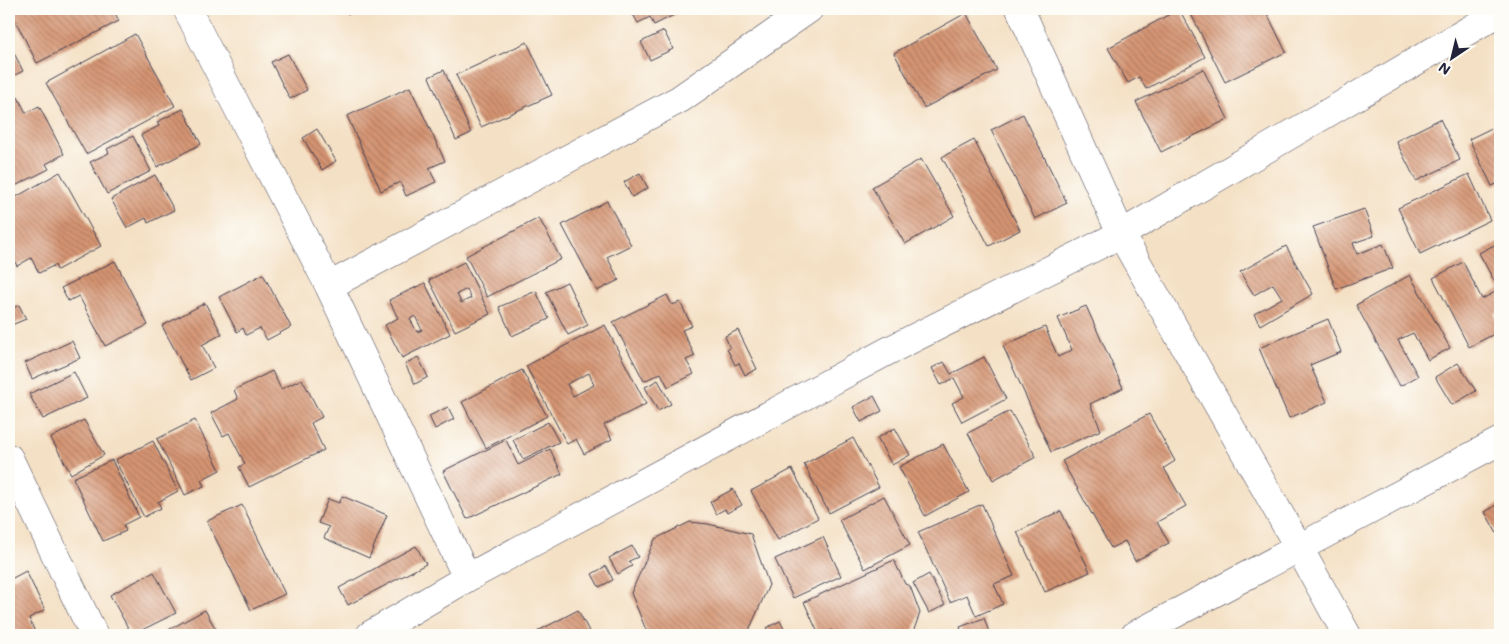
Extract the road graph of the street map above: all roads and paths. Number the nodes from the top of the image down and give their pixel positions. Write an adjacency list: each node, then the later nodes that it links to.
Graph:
1 (187, 9): 6 (street)
2 (809, 9): 6 (street)
3 (1020, 9): 5 (street)
4 (1500, 12): 5 (street)
5 (1121, 234): 9 (street); 10 (street)
6 (329, 286): 10 (street)
7 (1500, 442): 9 (street)
8 (9, 458): 11 (street)
9 (1299, 548): 13 (street); 14 (street)
10 (467, 578): 12 (street)
11 (94, 635)
12 (370, 635)
13 (1135, 635)
14 (1347, 635)

